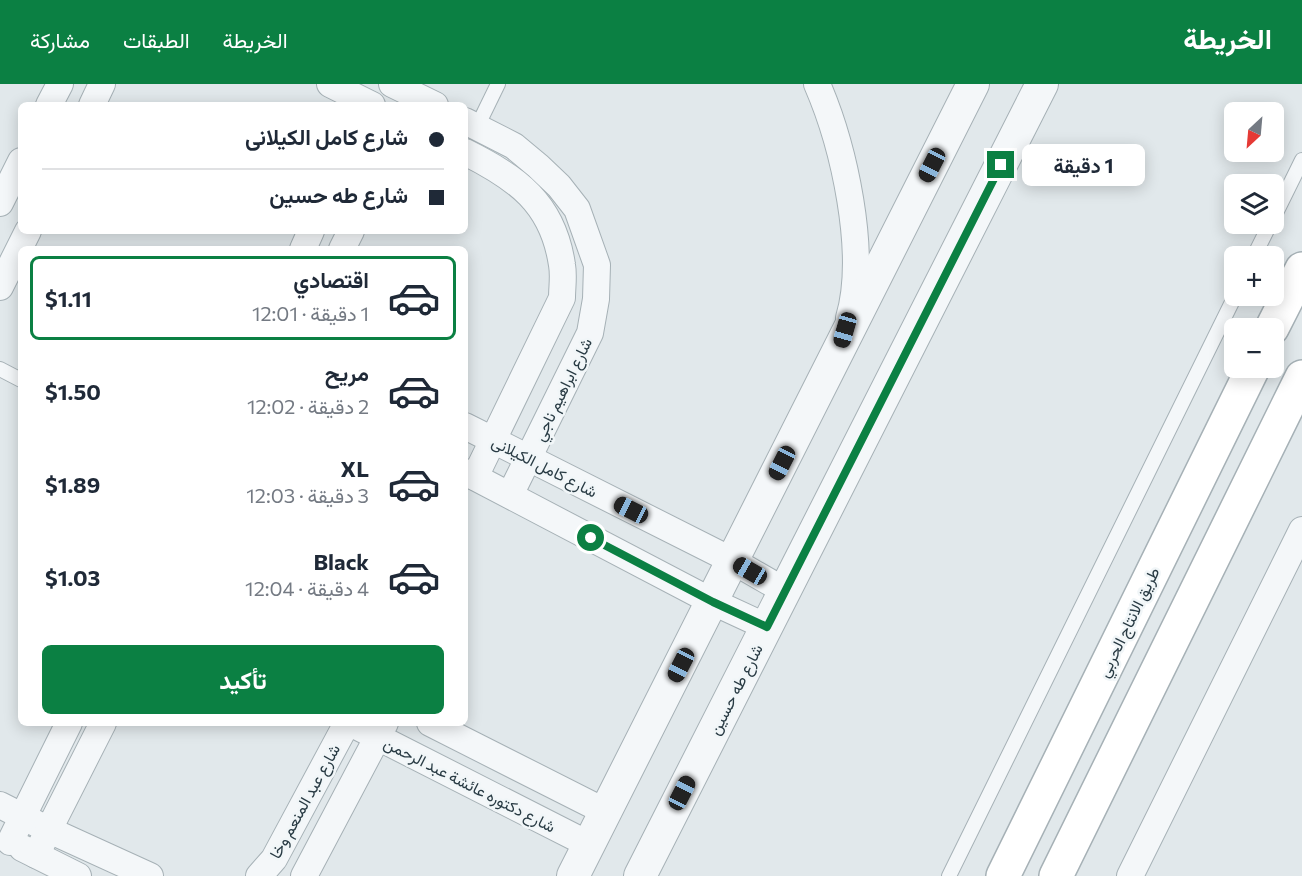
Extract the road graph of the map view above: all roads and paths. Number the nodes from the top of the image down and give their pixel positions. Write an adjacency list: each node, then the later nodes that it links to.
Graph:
1 (60, 84): 10 (street)
2 (102, 84): 11 (street)
3 (330, 84): 12 (street)
4 (384, 84): 13 (street)
5 (392, 84): 14 (street)
6 (498, 84): 15 (lane)
7 (818, 84): 26 (street)
8 (973, 84): 26 (street)
9 (1042, 84): 38 (street, شارع طه حسين)
10 (51, 102)
11 (93, 102)
12 (367, 102)
13 (375, 102)
14 (423, 102)
15 (471, 124): 33 (street, شارع ابراهيم ناجي)
16 (468, 153): 32 (street)
17 (1302, 160): 19 (lane)
18 (18, 167): 20 (street)
19 (1284, 197)
20 (0, 203)
21 (18, 251): 23 (street)
22 (1302, 269): 25 (main road)
23 (0, 288)
24 (1230, 306): 60 (lane)
25 (1277, 318)
26 (841, 346): 37 (street)
27 (0, 369): 29 (lane)
28 (1302, 377): 62 (main road)
29 (18, 378)
30 (1248, 378): 61 (main road, طريق الانتاج الحربي)
31 (468, 428): 32 (street, شارع كامل الكيلانى)
32 (494, 441): 33 (street, شارع كامل الكيلانى); 34 (street)
33 (529, 458): 35 (street, شارع ابراهيم ناجي); 37 (street, شارع كامل الكيلانى)
34 (470, 474): 35 (street)
35 (510, 495): 39 (street)
36 (1302, 530): 63 (street)
37 (733, 561): 38 (street, شارع كامل الكيلانى); 39 (street)
38 (785, 591): 40 (street, شارع طه حسين)
39 (713, 602): 40 (street); 48 (street)
40 (767, 627): 59 (street, شارع طه حسين)
41 (68, 726): 49 (street)
42 (101, 726): 50 (street)
43 (346, 726): 56 (street, شارع عبد المنعم وخا)
44 (363, 726): 46 (street, شارع دكتوره عائشة عبد الرحمن)
45 (436, 726): 48 (street)
46 (382, 730): 52 (street, شارع دكتوره عائشة عبد الرحمن); 57 (street, شارع عبد المنعم وخا)
47 (0, 804): 49 (street)
48 (606, 812): 52 (street)
49 (23, 816): 50 (street); 51 (street)
50 (49, 830): 53 (street); 55 (street)
51 (5, 839): 53 (street)
52 (590, 845): 58 (street)
53 (36, 855): 54 (street)
54 (78, 876)
55 (150, 876)
56 (259, 876)
57 (304, 876)
58 (573, 876)
59 (640, 876)
60 (949, 876)
61 (1003, 876)
62 (1056, 876)
63 (1130, 876)

